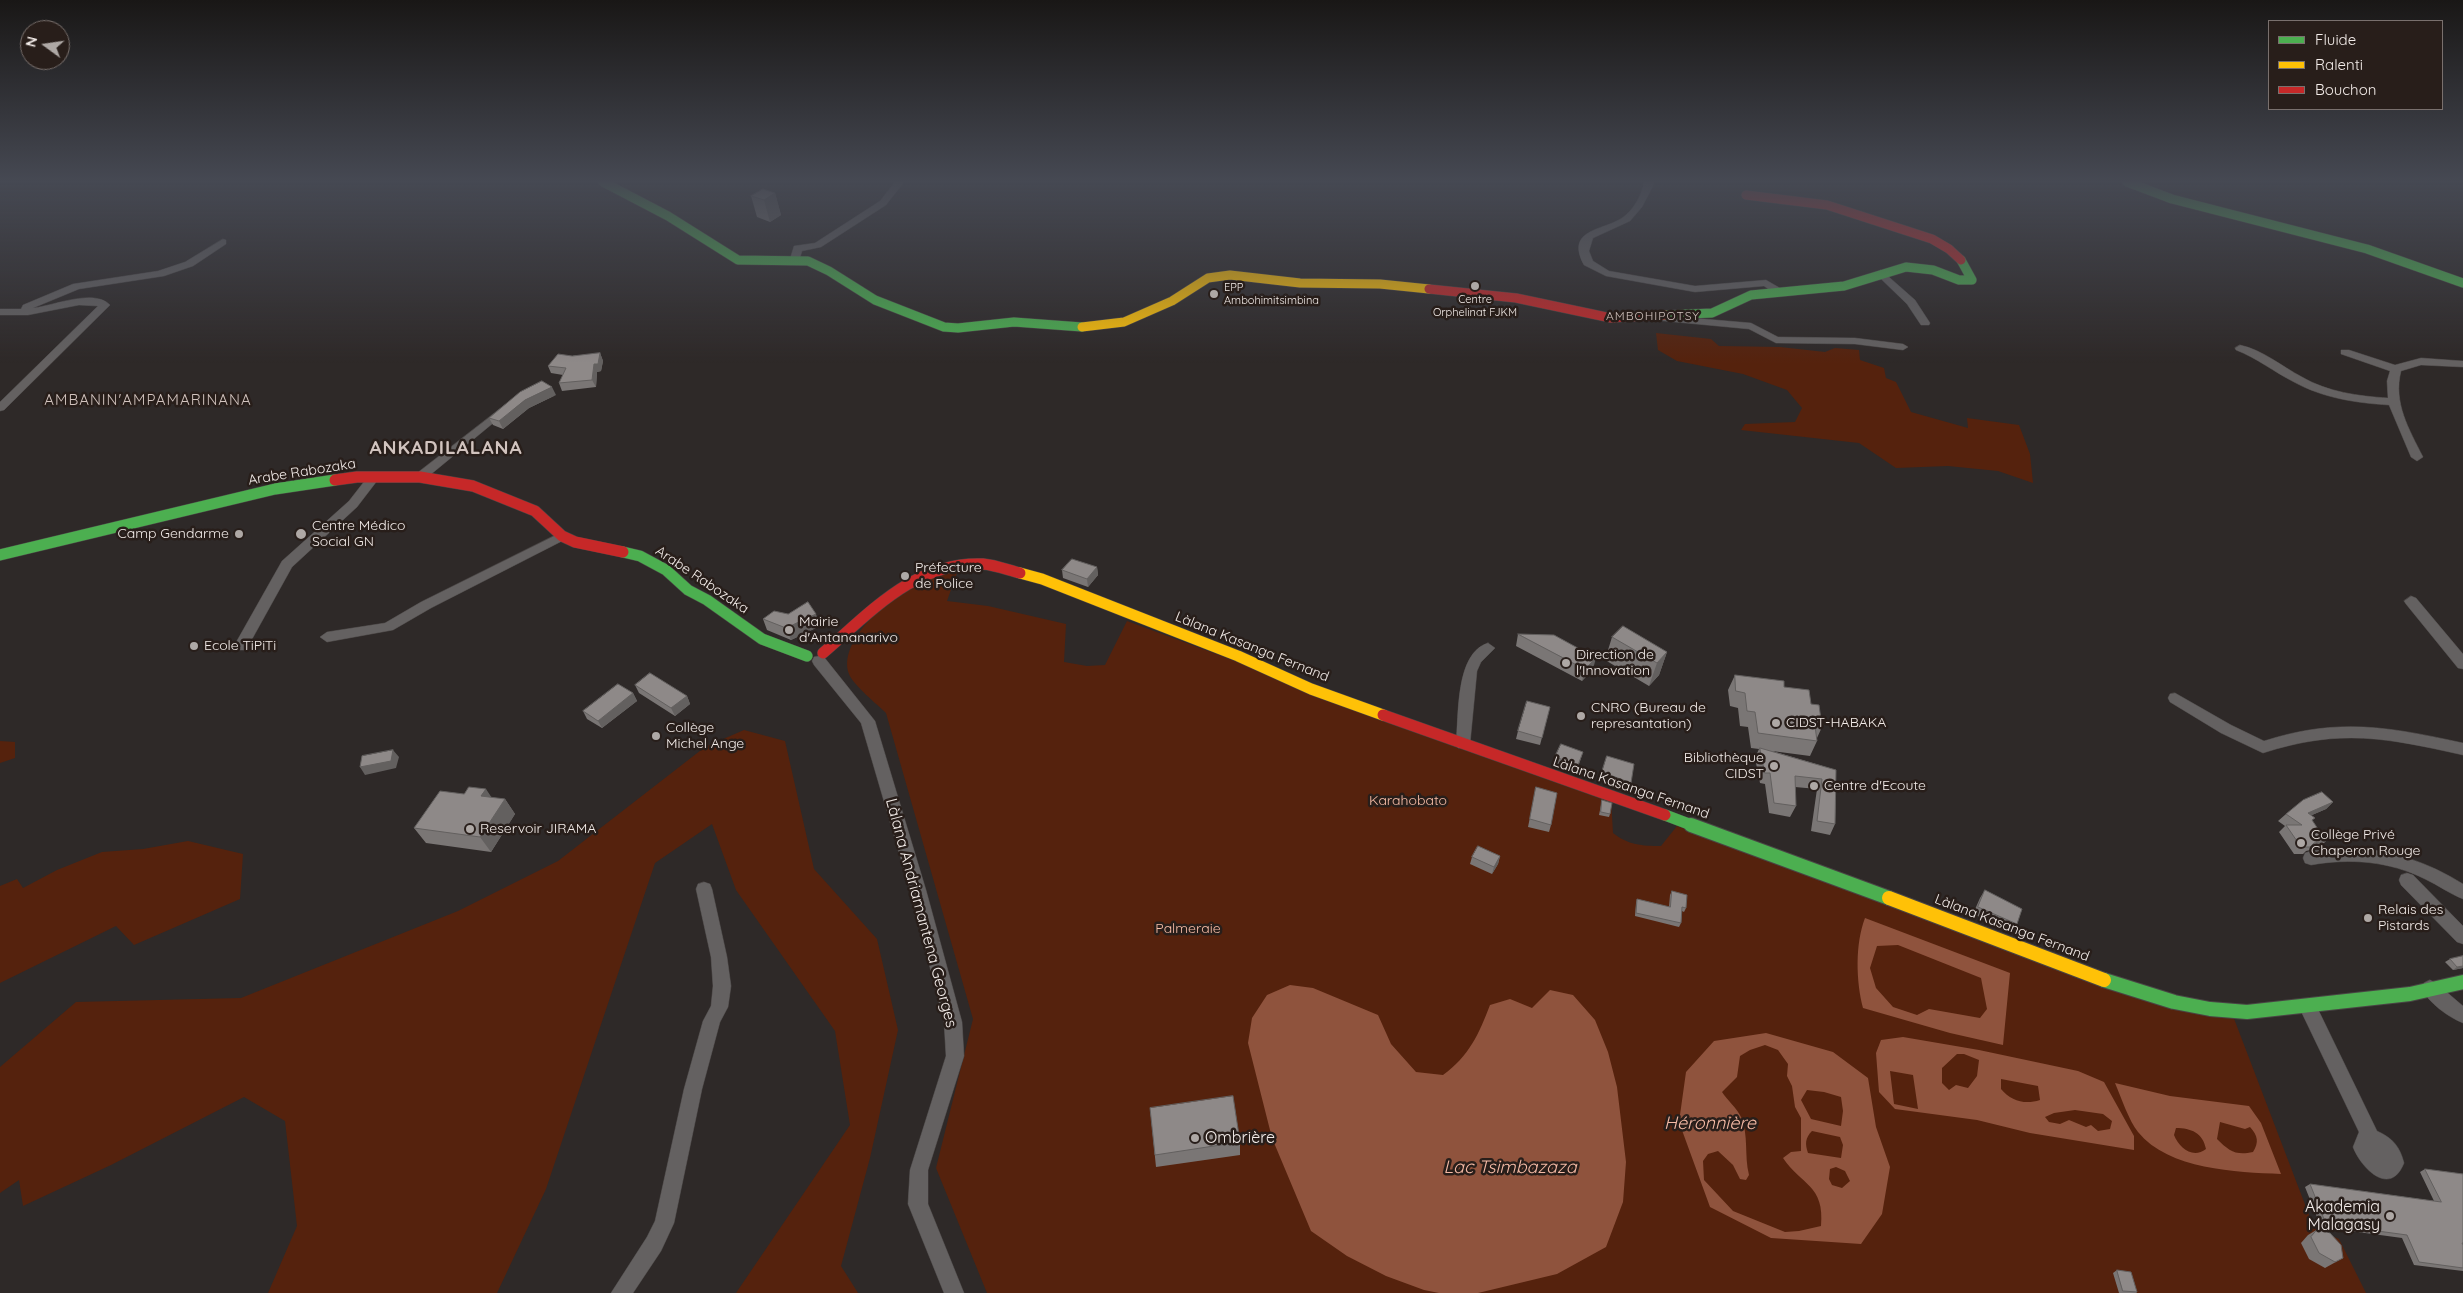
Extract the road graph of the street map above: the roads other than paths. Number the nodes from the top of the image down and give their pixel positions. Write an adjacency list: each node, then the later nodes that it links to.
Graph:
1 (223, 242): 12 (street)
2 (710, 242): 7 (street)
3 (822, 242): 7 (street)
4 (1586, 242): 10 (street)
5 (1937, 242): 8 (street)
6 (2341, 242): 9 (street)
7 (795, 259): 13 (street)
8 (1881, 273): 10 (street); 14 (street)
9 (2463, 283)
10 (1781, 293): 13 (street)
11 (0, 312): 12 (street)
12 (26, 312): 22 (street)
13 (1647, 317): 15 (street)
14 (1925, 323)
15 (1903, 348)
16 (2240, 348): 21 (street)
17 (2345, 352): 19 (street)
18 (2463, 364): 19 (street)
19 (2396, 369): 21 (street)
20 (516, 399): 25 (street)
21 (2392, 402): 23 (street)
22 (0, 408)
23 (2417, 457)
24 (374, 477): 25 (street, Arabe Rabozaka); 27 (street, Arabe Rabozaka); 30 (street)
25 (420, 477): 26 (street, Arabe Rabozaka)
26 (562, 536): 29 (street); 32 (street, Arabe Rabozaka)
27 (0, 555)
28 (2411, 601): 33 (street)
29 (327, 636)
30 (241, 646)
31 (1488, 648): 35 (street)
32 (816, 657): 35 (street, Làlana Kasanga Fernand); 48 (street, Làlana Andriamantena Georges)
33 (2463, 664)
34 (2175, 698): 36 (street)
35 (1463, 744): 44 (street, Làlana Kasanga Fernand)
36 (2463, 749)
37 (2311, 858): 40 (street)
38 (2407, 880): 41 (street)
39 (704, 889): 47 (street)
40 (2463, 892)
41 (2463, 937)
42 (2463, 982): 43 (street, Làlana Kasanga Fernand)
43 (2430, 988): 44 (street, Làlana Kasanga Fernand); 45 (street)
44 (2308, 1007): 46 (street)
45 (2463, 1016)
46 (2371, 1138)
47 (621, 1293)
48 (954, 1293)

